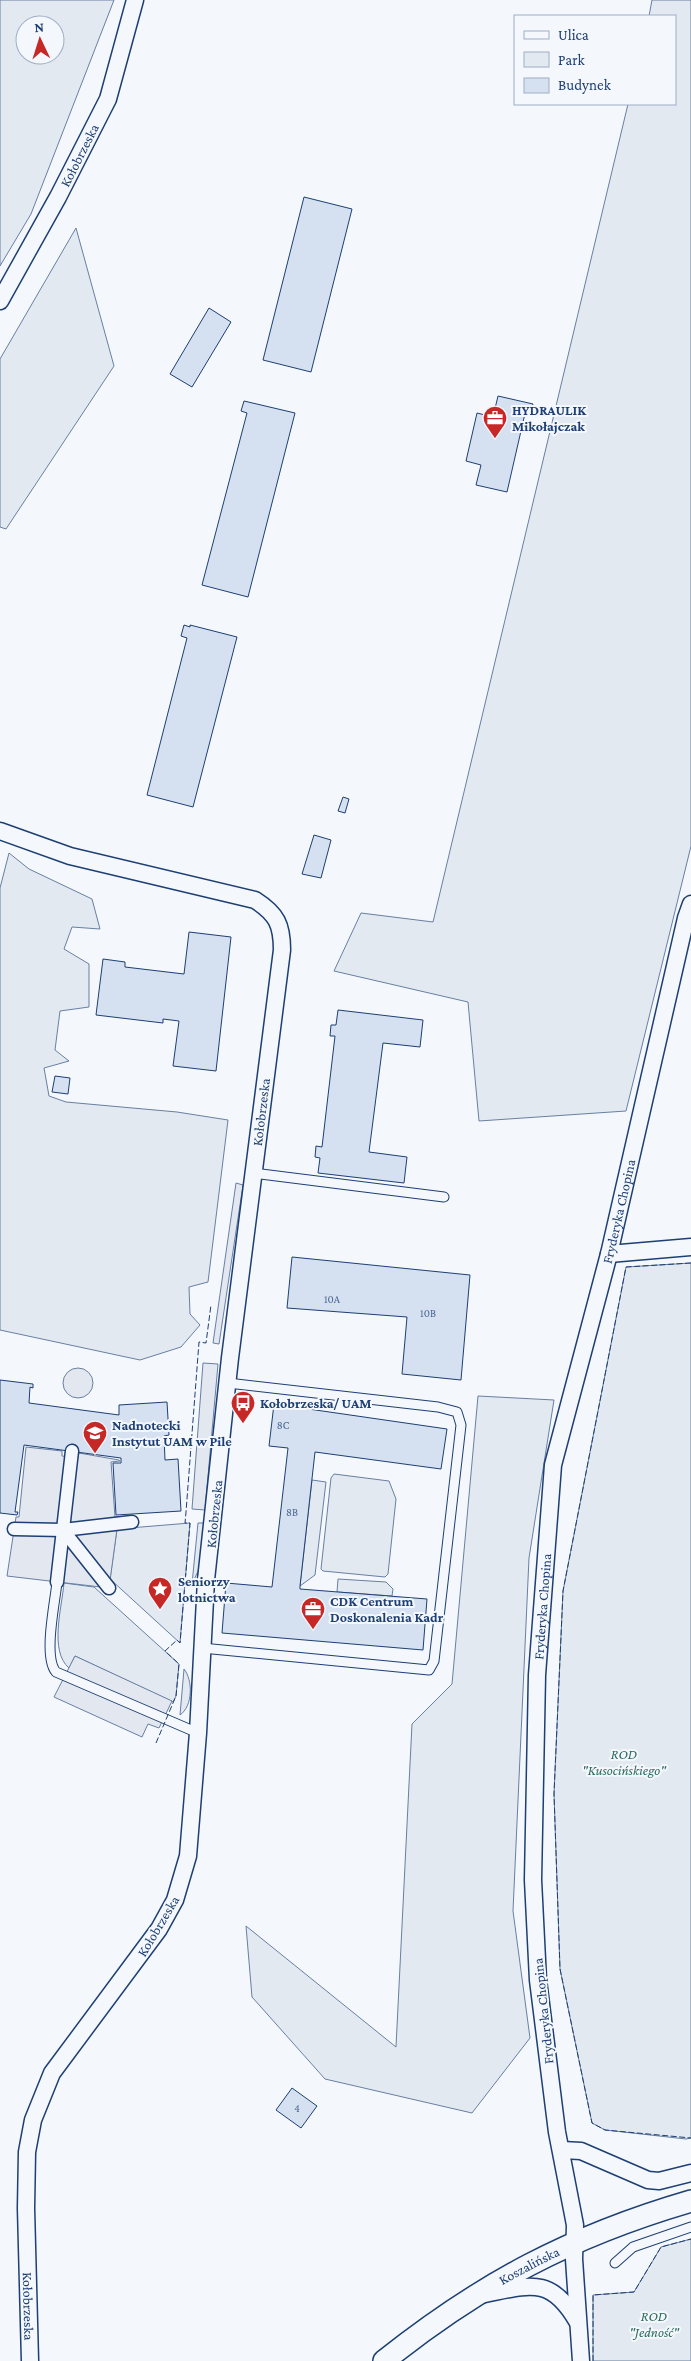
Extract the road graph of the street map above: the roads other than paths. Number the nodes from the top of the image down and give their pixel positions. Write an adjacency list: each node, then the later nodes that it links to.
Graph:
1 (135, 0): 2 (street, Kołobrzeska)
2 (0, 301)
3 (0, 831): 5 (street, Kołobrzeska)
4 (691, 904): 8 (street, Fryderyka Chopina)
5 (254, 1173): 6 (lane); 9 (street, Kołobrzeska)
6 (444, 1197)
7 (691, 1247): 8 (street)
8 (608, 1254): 18 (street, Fryderyka Chopina)
9 (228, 1383): 16 (street, Kołobrzeska); 16 (lane)
10 (72, 1451): 13 (street)
11 (132, 1522): 13 (street)
12 (14, 1528): 13 (street)
13 (63, 1530): 14 (street); 15 (street)
14 (57, 1582): 17 (lane)
15 (109, 1588)
16 (202, 1648): 17 (street, Kołobrzeska)
17 (198, 1734): 26 (street, Kołobrzeska)
18 (562, 2150): 19 (street); 22 (street, Fryderyka Chopina)
19 (691, 2173)
20 (691, 2201): 22 (street, Koszalińska)
21 (691, 2227): 23 (lane)
22 (575, 2241): 24 (street, Koszalińska); 25 (street, Fryderyka Chopina)
23 (615, 2263)
24 (473, 2296): 25 (street, Fryderyka Chopina); 27 (street, Koszalińska)
25 (578, 2323): 28 (street, Fryderyka Chopina)
26 (30, 2361)
27 (384, 2361)
28 (581, 2361)

